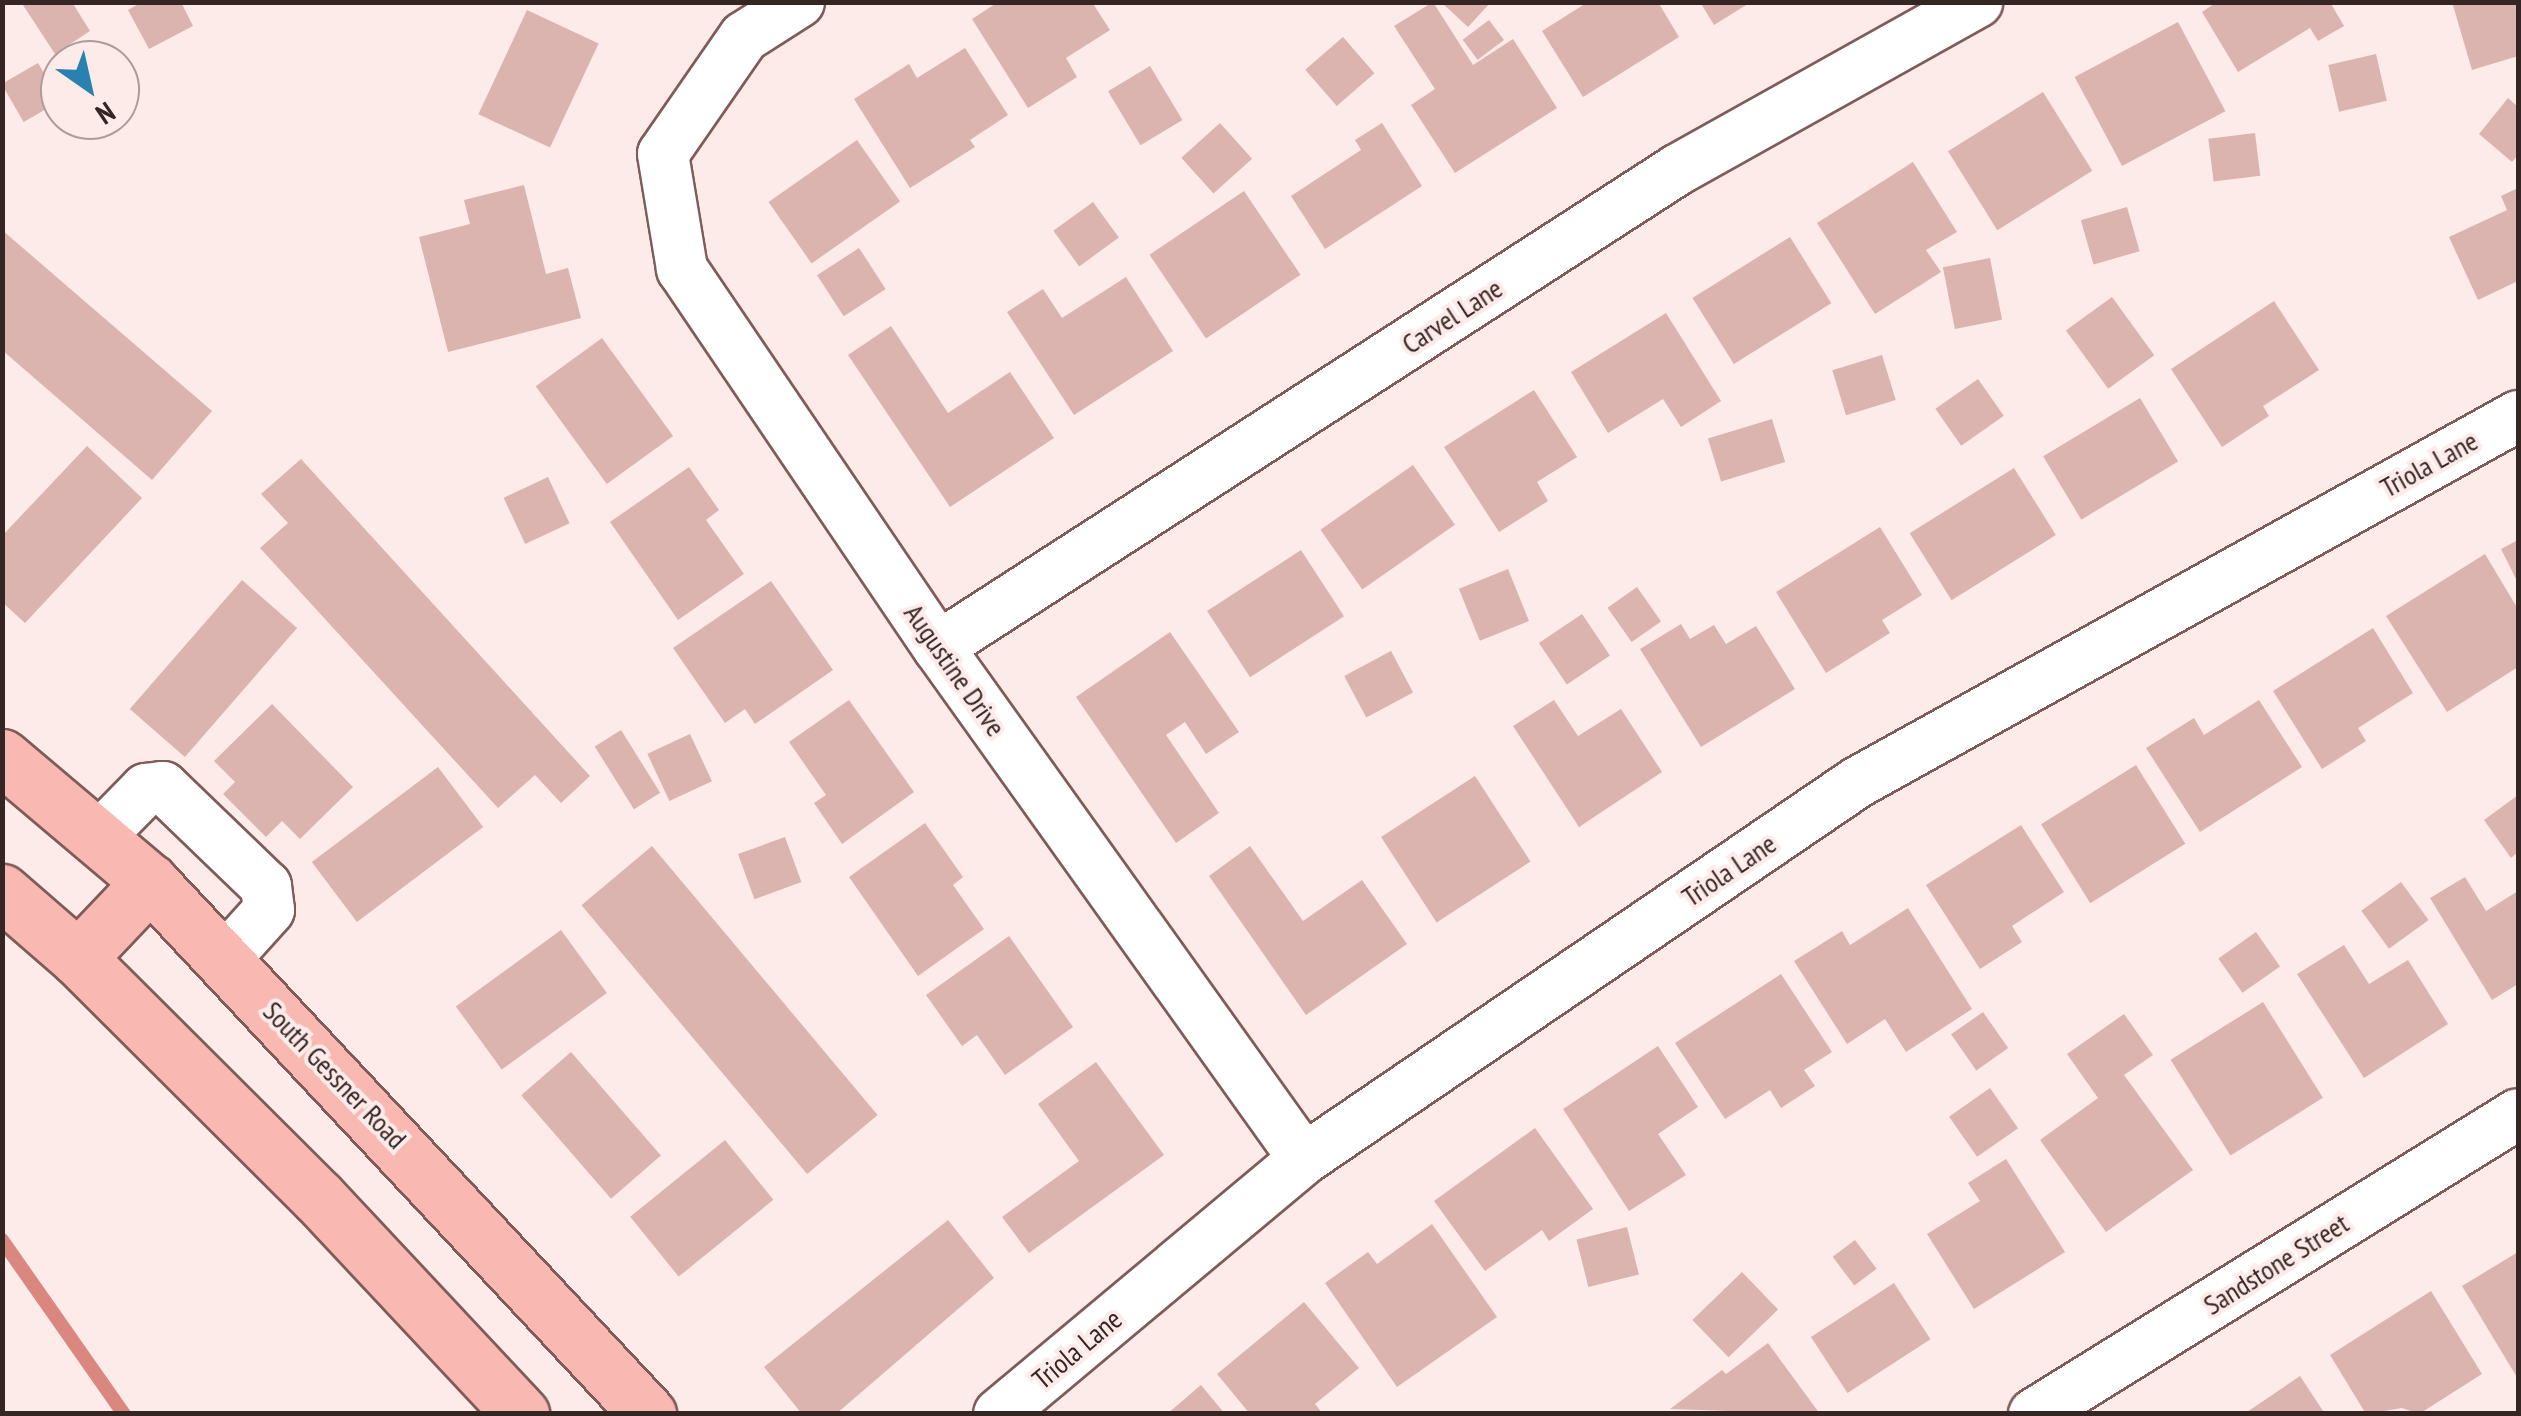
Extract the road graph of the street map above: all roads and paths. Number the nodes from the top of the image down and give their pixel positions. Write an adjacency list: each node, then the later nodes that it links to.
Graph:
1 (799, 2): 4 (street, Augustine Drive)
2 (1977, 2): 4 (street, Carvel Lane)
3 (2518, 416): 12 (street, Triola Lane)
4 (938, 647): 12 (street, Augustine Drive)
5 (2, 757): 6 (main road, South Gessner Road)
6 (98, 838): 7 (main road, South Gessner Road); 10 (street)
7 (150, 882): 9 (main road); 10 (main road, South Gessner Road)
8 (2, 892): 9 (main road)
9 (78, 958): 14 (main road)
10 (224, 960): 15 (main road, South Gessner Road)
11 (2518, 1114): 16 (street, Sandstone Street)
12 (1304, 1159): 13 (street, Triola Lane)
13 (1023, 1406)
14 (521, 1414)
15 (648, 1414)
16 (2034, 1414)

